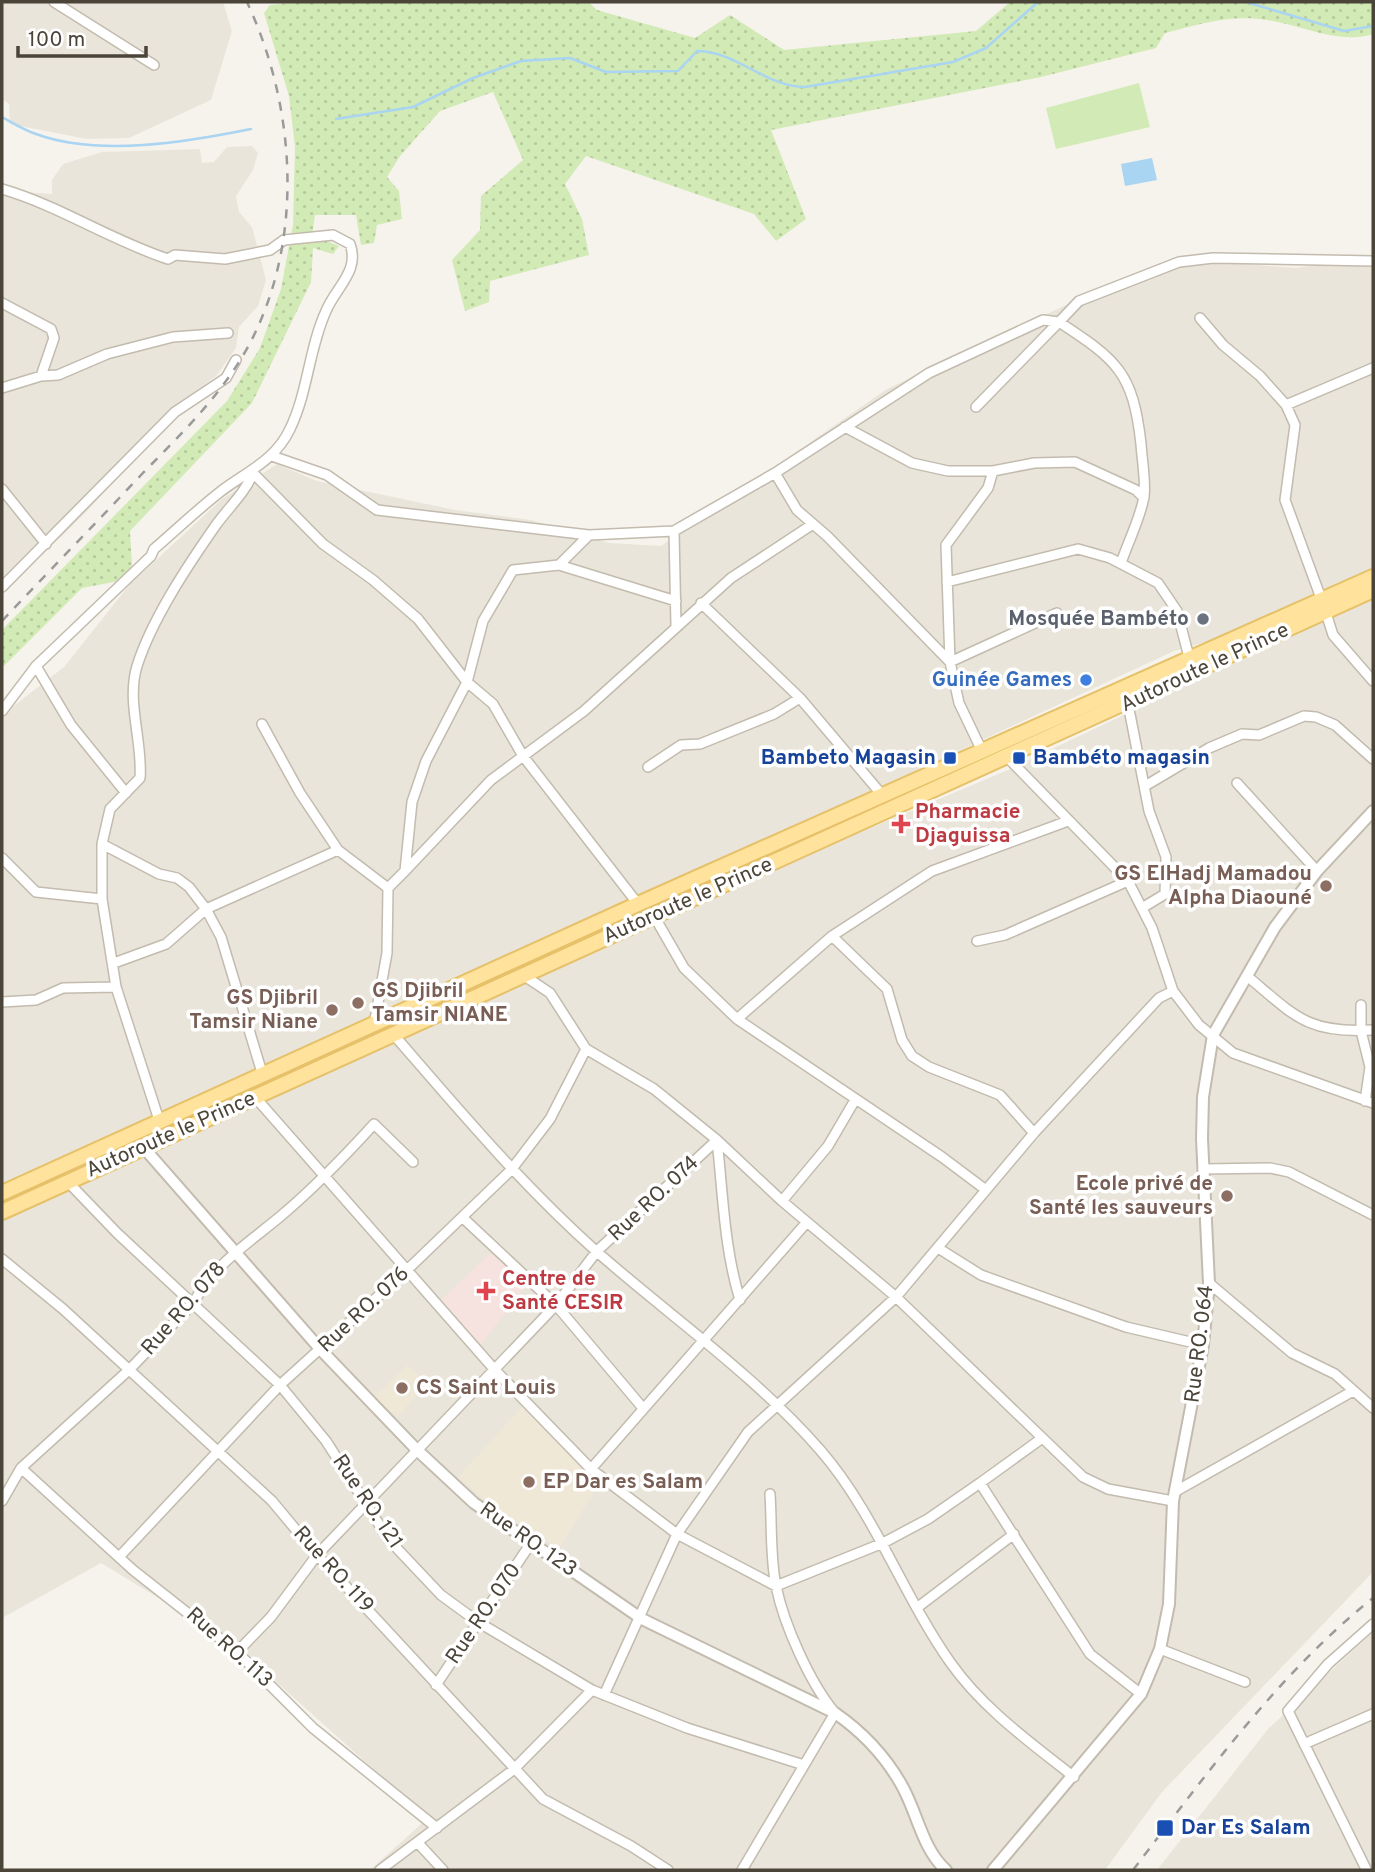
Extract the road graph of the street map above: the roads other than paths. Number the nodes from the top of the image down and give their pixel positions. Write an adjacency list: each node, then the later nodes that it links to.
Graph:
1 (54, 2): 2 (street)
2 (155, 65)
3 (2, 189): 16 (street)
4 (1373, 261): 7 (street)
5 (2, 303): 11 (street)
6 (1200, 318): 13 (street)
7 (1059, 321): 14 (street); 15 (street); 21 (street)
8 (228, 333): 11 (street)
9 (236, 360): 25 (street)
10 (1373, 368): 13 (street)
11 (41, 376): 12 (street)
12 (2, 388)
13 (1286, 405): 36 (street)
14 (976, 407)
15 (845, 427): 17 (street); 19 (street)
16 (272, 456): 18 (street); 24 (street)
17 (993, 471): 21 (street); 30 (street)
18 (253, 473): 41 (street); 43 (street); 55 (street)
19 (775, 473): 22 (street); 23 (street)
20 (2, 489): 25 (street)
21 (1144, 498): 26 (street)
22 (813, 524): 35 (street); 40 (street)
23 (674, 531): 24 (street); 34 (street)
24 (589, 535): 27 (street)
25 (46, 544): 31 (street)
26 (1121, 563): 30 (street); 39 (street)
27 (559, 565): 34 (street); 43 (street)
28 (1373, 569): 36 (main road)
29 (1373, 577): 36 (main road, Autoroute le Prince)
30 (947, 582): 40 (street)
31 (2, 587)
32 (1373, 590): 36 (main road, Autoroute le Prince)
33 (1373, 596): 36 (main road)
34 (676, 601): 38 (street)
35 (701, 603): 38 (street); 44 (street)
36 (1324, 607): 39 (main road, Autoroute le Prince); 42 (street); 45 (main road, Autoroute le Prince)
37 (1057, 613): 40 (street)
38 (676, 626): 49 (street)
39 (1190, 661): 48 (main road, Autoroute le Prince)
40 (950, 662): 48 (street)
41 (36, 666): 46 (street); 55 (street)
42 (1373, 681)
43 (467, 682): 49 (street); 62 (street)
44 (800, 698): 52 (street); 56 (street)
45 (1128, 704): 50 (main road, Autoroute le Prince); 54 (street)
46 (2, 711)
47 (262, 724): 60 (street)
48 (982, 751): 56 (main road, Autoroute le Prince)
49 (523, 756): 62 (street); 67 (street)
50 (1007, 757): 58 (street); 70 (main road, Autoroute le Prince)
51 (1373, 759): 54 (street)
52 (648, 767)
53 (1237, 783): 63 (street)
54 (1145, 786): 68 (street)
55 (126, 793): 59 (street)
56 (883, 796): 67 (main road, Autoroute le Prince)
57 (1373, 811): 63 (street, Rue RO. 064)
58 (1068, 821): 64 (street); 71 (street)
59 (102, 844): 66 (street); 69 (street)
60 (338, 850): 65 (street); 69 (street)
61 (2, 859): 66 (street)
62 (405, 871): 65 (street)
63 (1317, 871): 75 (street, Rue RO. 064)
64 (1128, 881): 68 (street); 72 (street)
65 (388, 888): 81 (street)
66 (102, 899): 73 (street)
67 (638, 904): 81 (main road, Autoroute le Prince)
68 (1142, 908): 77 (street)
69 (206, 909): 73 (street); 87 (street)
70 (654, 916): 74 (main road, Autoroute le Prince); 80 (street)
71 (832, 936): 80 (street); 92 (street)
72 (977, 941)
73 (114, 963): 76 (street)
74 (523, 975): 84 (main road, Autoroute le Prince); 86 (street)
75 (1247, 976): 83 (street); 85 (street, Rue RO. 064)
76 (116, 987): 78 (street); 91 (street)
77 (1173, 991): 85 (street); 92 (street)
78 (2, 1002)
79 (1361, 1005): 83 (street)
80 (737, 1019): 89 (street)
81 (374, 1025): 87 (main road, Autoroute le Prince)
82 (1373, 1030): 83 (street)
83 (1360, 1031): 90 (street)
84 (394, 1035): 88 (main road, Autoroute le Prince); 97 (street)
85 (1213, 1035): 90 (street); 96 (street, Rue RO. 064)
86 (586, 1049): 93 (street); 97 (street, Rue RO. 076)
87 (263, 1076): 91 (main road, Autoroute le Prince)
88 (255, 1097): 94 (main road, Autoroute le Prince); 98 (street)
89 (855, 1100): 100 (street); 102 (street)
90 (1369, 1102)
91 (160, 1123): 101 (main road, Autoroute le Prince)
92 (1034, 1133): 100 (street)
93 (717, 1140): 102 (street); 108 (street, Rue RO. 074); 114 (street)
94 (144, 1148): 99 (main road, Autoroute le Prince); 109 (street, Rue RO. 123)
95 (414, 1162): 98 (street, Rue RO. 078)
96 (1203, 1169): 104 (street); 112 (street, Rue RO. 064)
97 (511, 1170): 105 (street, Rue RO. 076); 108 (street)
98 (324, 1178): 109 (street, Rue RO. 078); 111 (street)
99 (68, 1182): 103 (main road, Autoroute le Prince); 115 (street, Rue RO. 121)
100 (986, 1190): 107 (street)
101 (2, 1193)
102 (782, 1201): 106 (street)
103 (2, 1212)
104 (1373, 1215)
105 (462, 1217): 111 (street, Rue RO. 076); 116 (street)
106 (807, 1222): 113 (street); 114 (street)
107 (938, 1248): 113 (street); 118 (street)
108 (597, 1251): 116 (street, Rue RO. 074); 117 (street)
109 (234, 1252): 115 (street, Rue RO. 078); 119 (street, Rue RO. 123)
110 (2, 1259): 120 (street, Rue RO. 119)
111 (406, 1271): 119 (street, Rue RO. 076); 121 (street)
112 (1209, 1283): 118 (street, Rue RO. 064); 123 (street)
113 (895, 1297): 124 (street); 127 (street)
114 (740, 1300): 117 (street)
115 (194, 1302): 120 (street, Rue RO. 078); 122 (street, Rue RO. 121)
116 (555, 1305): 121 (street, Rue RO. 074); 125 (street)
117 (705, 1340): 124 (street); 125 (street)
118 (1203, 1345): 135 (street, Rue RO. 064)
119 (321, 1350): 122 (street, Rue RO. 076); 129 (street, Rue RO. 123)
120 (130, 1369): 128 (street, Rue RO. 119); 130 (street, Rue RO. 078)
121 (494, 1369): 129 (street, Rue RO. 074); 131 (street)
122 (280, 1385): 128 (street, Rue RO. 076); 137 (street, Rue RO. 121)
123 (1353, 1391): 126 (street); 135 (street)
124 (775, 1404): 138 (street); 141 (street)
125 (642, 1407): 131 (street)
126 (1373, 1408)
127 (1041, 1439): 132 (street); 135 (street)
128 (219, 1449): 142 (street, Rue RO. 119); 143 (street, Rue RO. 076)
129 (416, 1449): 137 (street, Rue RO. 074); 140 (street, Rue RO. 123)
130 (21, 1468): 136 (street, Rue RO. 078); 143 (street, Rue RO. 113)
131 (591, 1469): 138 (street)
132 (980, 1483): 139 (street); 141 (street)
133 (770, 1494): 144 (street)
134 (2, 1495): 136 (street)
135 (1175, 1496): 149 (street, Rue RO. 064)
136 (2, 1501)
137 (364, 1505): 142 (street, Rue RO. 074); 147 (street, Rue RO. 121)
138 (677, 1534): 144 (street); 146 (street)
139 (1014, 1534): 145 (street); 155 (street)
140 (531, 1543): 146 (street, Rue RO. 123); 147 (street, Rue RO. 070)
141 (883, 1543): 144 (street); 145 (street)
142 (317, 1555): 150 (street, Rue RO. 074); 152 (street, Rue RO. 119)
143 (120, 1556): 150 (street, Rue RO. 113)
144 (776, 1586): 156 (street)
145 (918, 1607): 161 (street)
146 (642, 1619): 154 (street); 156 (street, Rue RO. 123)
147 (478, 1622): 152 (street, Rue RO. 070); 153 (street, Rue RO. 121)
148 (1373, 1624): 158 (street)
149 (1160, 1649): 151 (street); 155 (street, Rue RO. 064)
150 (237, 1652): 162 (street, Rue RO. 113)
151 (1245, 1682)
152 (436, 1685): 160 (street, Rue RO. 119)
153 (592, 1690): 154 (street, Rue RO. 121); 160 (street)
154 (604, 1695): 159 (street, Rue RO. 121)
155 (1141, 1695): 161 (street, Rue RO. 064)
156 (835, 1713): 159 (street); 169 (street, Rue RO. 123)
157 (1373, 1714): 158 (street)
158 (1304, 1744): 164 (street)
159 (804, 1765): 168 (street)
160 (513, 1770): 162 (street); 167 (street, Rue RO. 119)
161 (1074, 1777): 170 (street, Rue RO. 064)
162 (437, 1828): 163 (street)
163 (418, 1843): 165 (street); 166 (street)
164 (1368, 1868)
165 (380, 1870)
166 (443, 1870)
167 (668, 1870)
168 (742, 1870)
169 (946, 1870)
170 (993, 1870)

